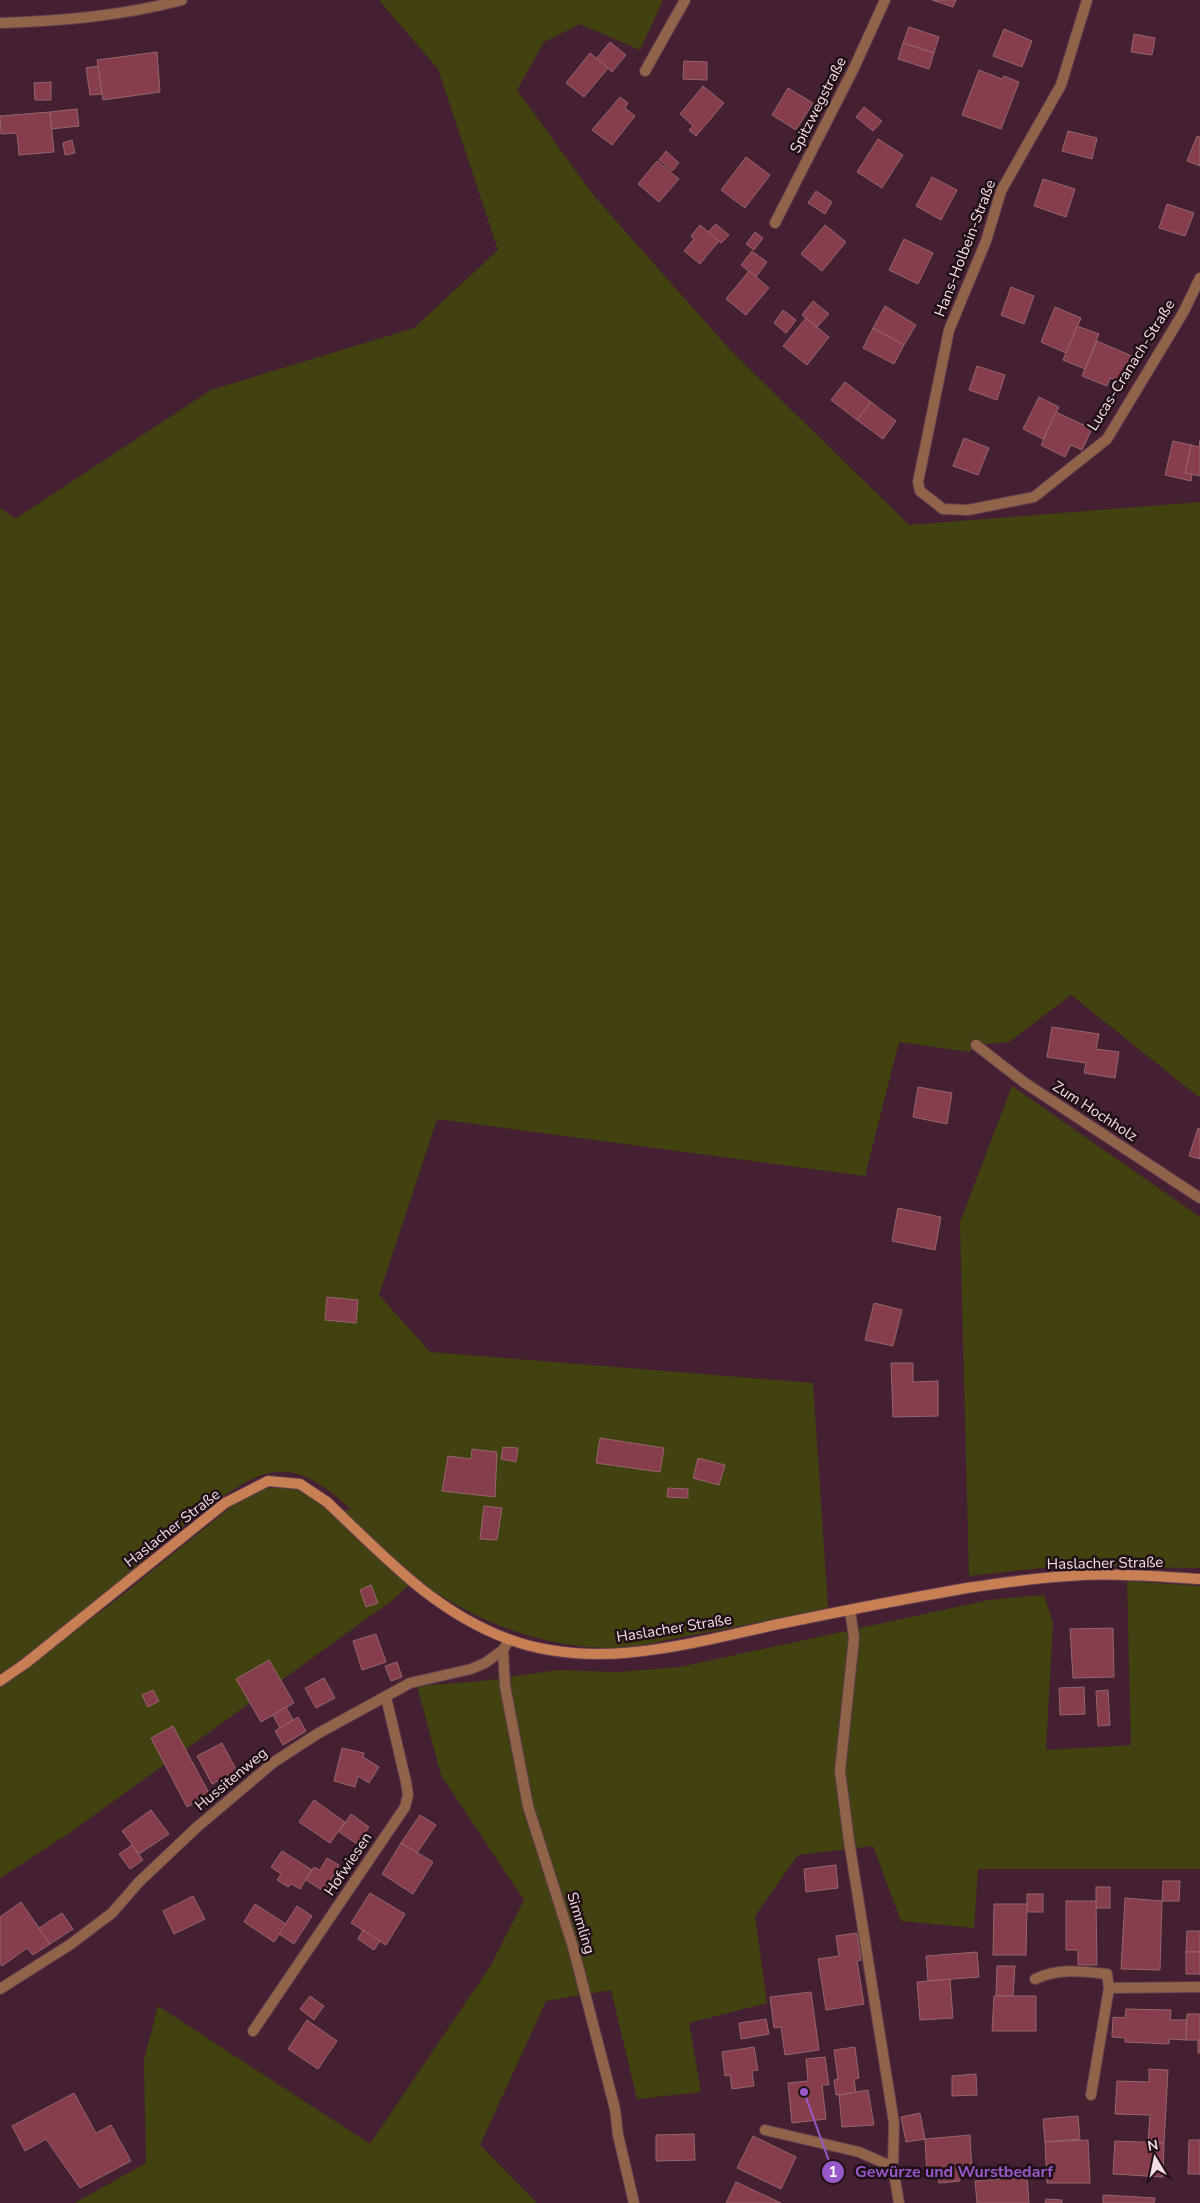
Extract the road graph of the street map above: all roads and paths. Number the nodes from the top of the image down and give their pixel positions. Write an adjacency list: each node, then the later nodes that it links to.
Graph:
1 (182, 0): 5 (street)
2 (685, 0): 6 (street)
3 (885, 0): 7 (street, Spitzwegstraße)
4 (1087, 0): 9 (street, Hans-Holbein-Straße)
5 (0, 23)
6 (644, 71)
7 (775, 223)
8 (1200, 278): 9 (street, Lucas-Cranach-Straße)
9 (943, 509)
10 (976, 1045): 11 (street, Zum Hochholz)
11 (1200, 1198)
12 (1200, 1579): 13 (street, Haslacher Straße)
13 (850, 1610): 14 (street, Haslacher Straße); 25 (street)
14 (509, 1640): 15 (street, Hussitenweg); 16 (street, Haslacher Straße)
15 (503, 1650): 17 (street, Hussitenweg); 26 (street, Simmling)
16 (0, 1681)
17 (386, 1697): 21 (street, Hussitenweg); 22 (street, Hofwiesen)
18 (1034, 1979): 20 (street)
19 (1200, 1987): 20 (street)
20 (1109, 1988): 23 (street)
21 (0, 1989)
22 (253, 2031)
23 (1091, 2095)
24 (765, 2130): 25 (street)
25 (893, 2166): 27 (street)
26 (634, 2203)
27 (899, 2203)

